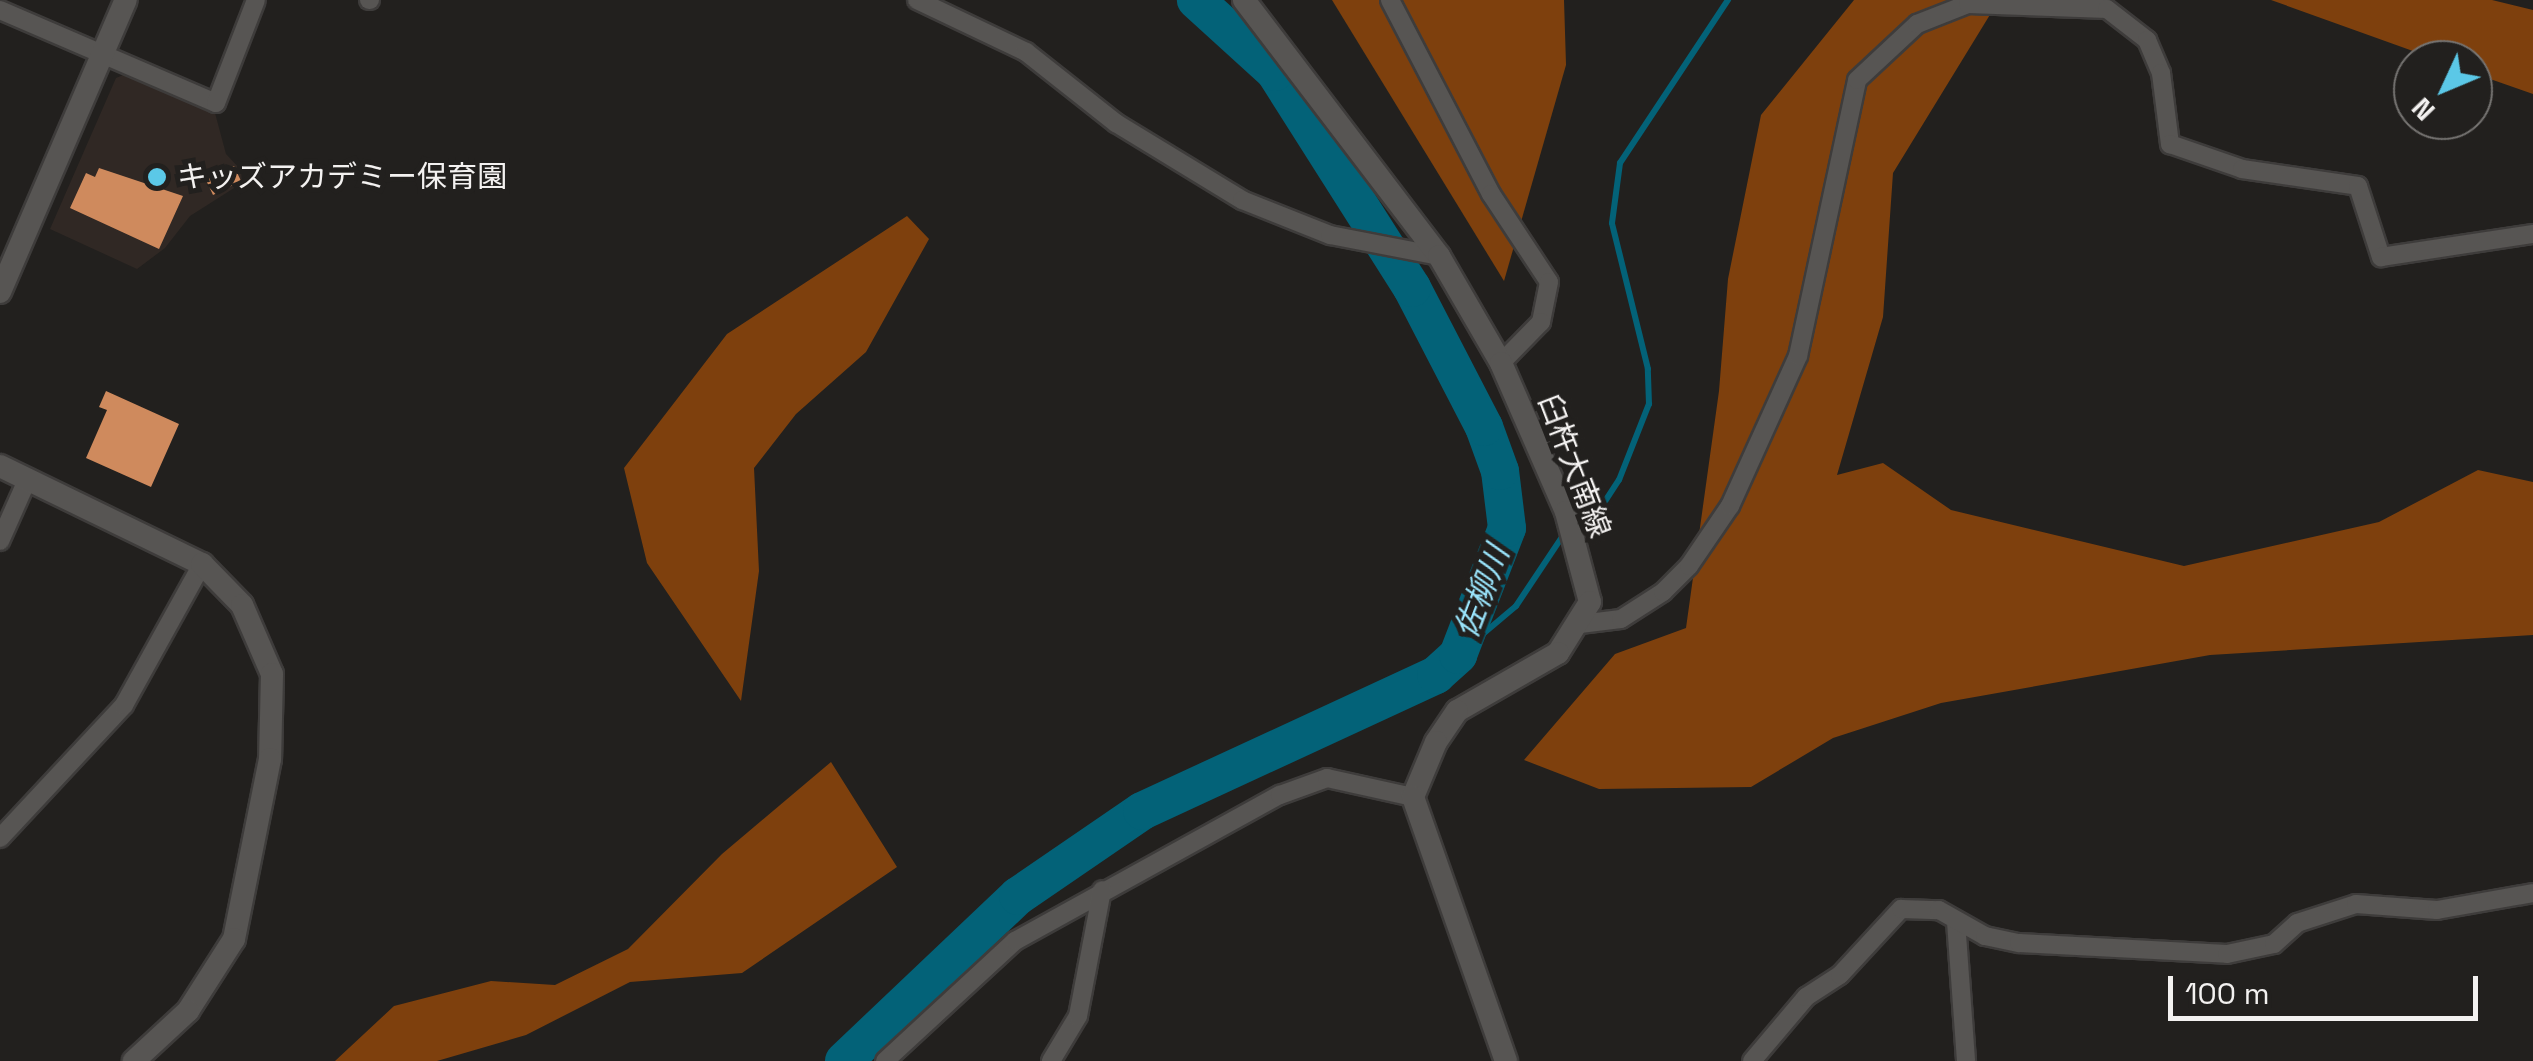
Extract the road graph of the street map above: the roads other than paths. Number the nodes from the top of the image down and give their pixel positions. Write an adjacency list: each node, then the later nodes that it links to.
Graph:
1 (126, 0): 7 (main road)
2 (256, 0): 7 (street)
3 (916, 0): 9 (street)
4 (1244, 0): 9 (main road, 臼杵大南線)
5 (1390, 0): 11 (street)
6 (0, 10): 7 (street)
7 (103, 54): 10 (main road)
8 (2533, 234): 16 (street)
9 (1439, 256): 11 (main road, 臼杵大南線)
10 (0, 292)
11 (1501, 363): 16 (main road, 臼杵大南線)
12 (0, 466): 13 (main road)
13 (28, 478): 14 (street); 15 (main road)
14 (0, 541)
15 (202, 564): 18 (street); 22 (main road)
16 (1580, 624): 17 (main road)
17 (1413, 797): 19 (street); 25 (main road)
18 (0, 838)
19 (1102, 890): 23 (street); 24 (street)
20 (2533, 893): 21 (street)
21 (1956, 921): 26 (street); 27 (street)
22 (134, 1061)
23 (885, 1061)
24 (1051, 1061)
25 (1506, 1061)
26 (1752, 1061)
27 (1966, 1061)

